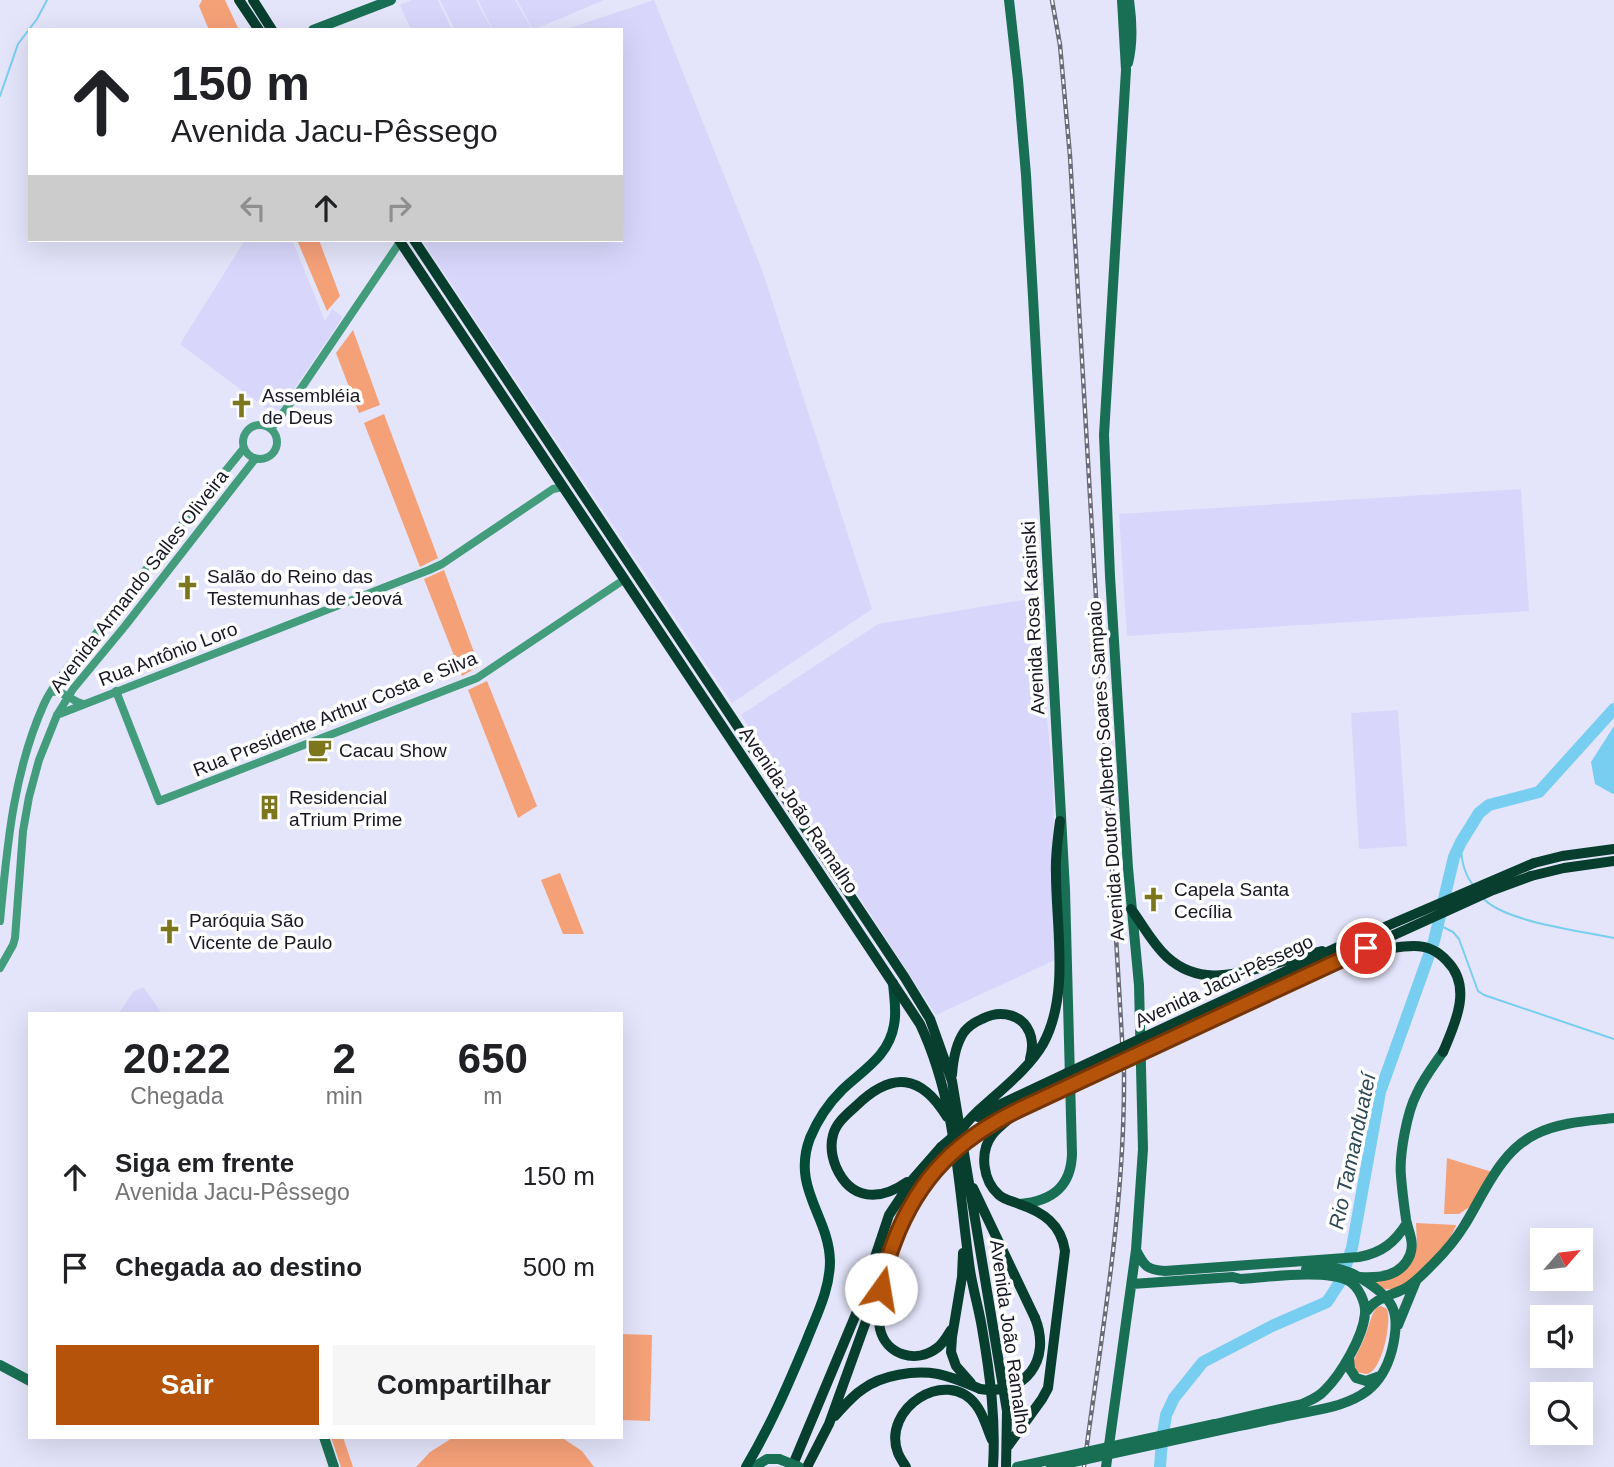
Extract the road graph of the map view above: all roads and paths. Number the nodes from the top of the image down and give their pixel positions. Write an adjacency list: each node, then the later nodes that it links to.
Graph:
1 (239, 0): 8 (highway)
2 (253, 0): 9 (highway)
3 (391, 0): 10 (main road)
4 (1009, 0): 28 (main road, Avenida Rosa Kasinski)
5 (1122, 0): 7 (main road, Avenida Doutor Alberto Soares Sampaio)
6 (1129, 0): 7 (main road); 11 (main road, Avenida Doutor Alberto Soares Sampaio)
7 (1124, 13): 11 (main road, Avenida Doutor Alberto Soares Sampaio)
8 (258, 28)
9 (271, 28)
10 (318, 28)
11 (1126, 70): 31 (main road, Avenida Doutor Alberto Soares Sampaio)
12 (399, 242): 15 (street)
13 (401, 242): 18 (highway, Avenida João Ramalho)
14 (416, 242): 19 (highway, Avenida João Ramalho)
15 (271, 429): 16 (street); 17 (street)
16 (244, 448): 17 (street); 23 (street, Avenida Armando Salles Oliveira)
17 (255, 459): 24 (street, Avenida Armando Salles Oliveira)
18 (563, 487): 19 (highway); 21 (highway, Avenida João Ramalho); 22 (street, Rua Antônio Loro)
19 (612, 537): 20 (highway, Avenida João Ramalho)
20 (633, 567): 21 (highway); 39 (highway, Avenida João Ramalho)
21 (625, 579): 22 (street, Rua Presidente Arthur Costa e Silva); 36 (highway, Avenida João Ramalho)
22 (116, 691): 25 (street, Rua Antônio Loro)
23 (51, 692): 24 (street, Rua Antônio Loro); 26 (street, Avenida Armando Salles Oliveira)
24 (68, 696): 25 (street, Rua Antônio Loro); 27 (street, Avenida Armando Salles Oliveira)
25 (83, 704): 27 (street, Rua Antônio Loro)
26 (44, 705): 27 (street); 32 (street, Avenida Armando Salles Oliveira)
27 (57, 715): 35 (street, Avenida Armando Salles Oliveira)
28 (1060, 821): 38 (highway); 45 (main road, Avenida Rosa Kasinski)
29 (1614, 849): 33 (highway, Avenida Jacu-Pêssego, bridge)
30 (1614, 861): 34 (highway, Avenida Jacu-Pêssego, bridge)
31 (1131, 909): 33 (highway, bridge); 48 (main road, Avenida Doutor Alberto Soares Sampaio)
32 (0, 921)
33 (1338, 947): 42 (highway, Avenida Jacu-Pêssego, bridge)
34 (1341, 960): 37 (highway, bridge); 40 (highway, Avenida Jacu-Pêssego, bridge)
35 (0, 968)
36 (893, 983): 42 (highway, Avenida João Ramalho); 68 (main road)
37 (1443, 1052): 46 (main road)
38 (1030, 1061): 39 (highway); 42 (highway)
39 (952, 1082): 43 (highway, Avenida João Ramalho)
40 (1022, 1108): 45 (highway, bridge); 50 (highway, Avenida Jacu-Pêssego, bridge)
41 (1614, 1118): 52 (main road)
42 (957, 1128): 44 (highway, Avenida Jacu-Pêssego, bridge); 44 (highway); 47 (highway, Avenida João Ramalho)
43 (967, 1176): 62 (highway, bridge); 66 (highway, Avenida João Ramalho)
44 (913, 1179): 70 (highway)
45 (1017, 1203): 66 (highway)
46 (1407, 1223): 49 (main road); 51 (main road)
47 (965, 1230): 56 (highway); 65 (highway, Avenida João Ramalho)
48 (1136, 1250): 49 (main road); 53 (main road, Avenida Doutor Alberto Soares Sampaio)
49 (1331, 1268): 51 (main road); 53 (main road)
50 (883, 1273): 56 (highway); 63 (highway)
51 (1352, 1277): 54 (main road); 55 (main road)
52 (1416, 1281): 54 (main road); 57 (main road)
53 (1132, 1284): 78 (main road, Avenida Doutor Alberto Soares Sampaio)
54 (1386, 1296): 55 (main road); 57 (main road)
55 (1366, 1312): 58 (main road)
56 (954, 1325): 62 (highway)
57 (1397, 1325): 60 (main road)
58 (1350, 1354): 60 (main road); 76 (main road, bridge)
59 (0, 1365): 61 (main road)
60 (1381, 1375): 77 (main road, bridge)
61 (28, 1380)
62 (976, 1387): 63 (highway)
63 (829, 1424): 72 (highway)
64 (325, 1439): 67 (main road)
65 (994, 1446): 73 (highway); 74 (highway, Avenida João Ramalho)
66 (1008, 1446): 75 (highway, Avenida João Ramalho)
67 (334, 1467)
68 (746, 1467)
69 (754, 1467): 71 (main road, bridge)
70 (792, 1467)
71 (799, 1467)
72 (807, 1467)
73 (906, 1467)
74 (993, 1467)
75 (1006, 1467)
76 (1017, 1467)
77 (1051, 1467)
78 (1106, 1467)

